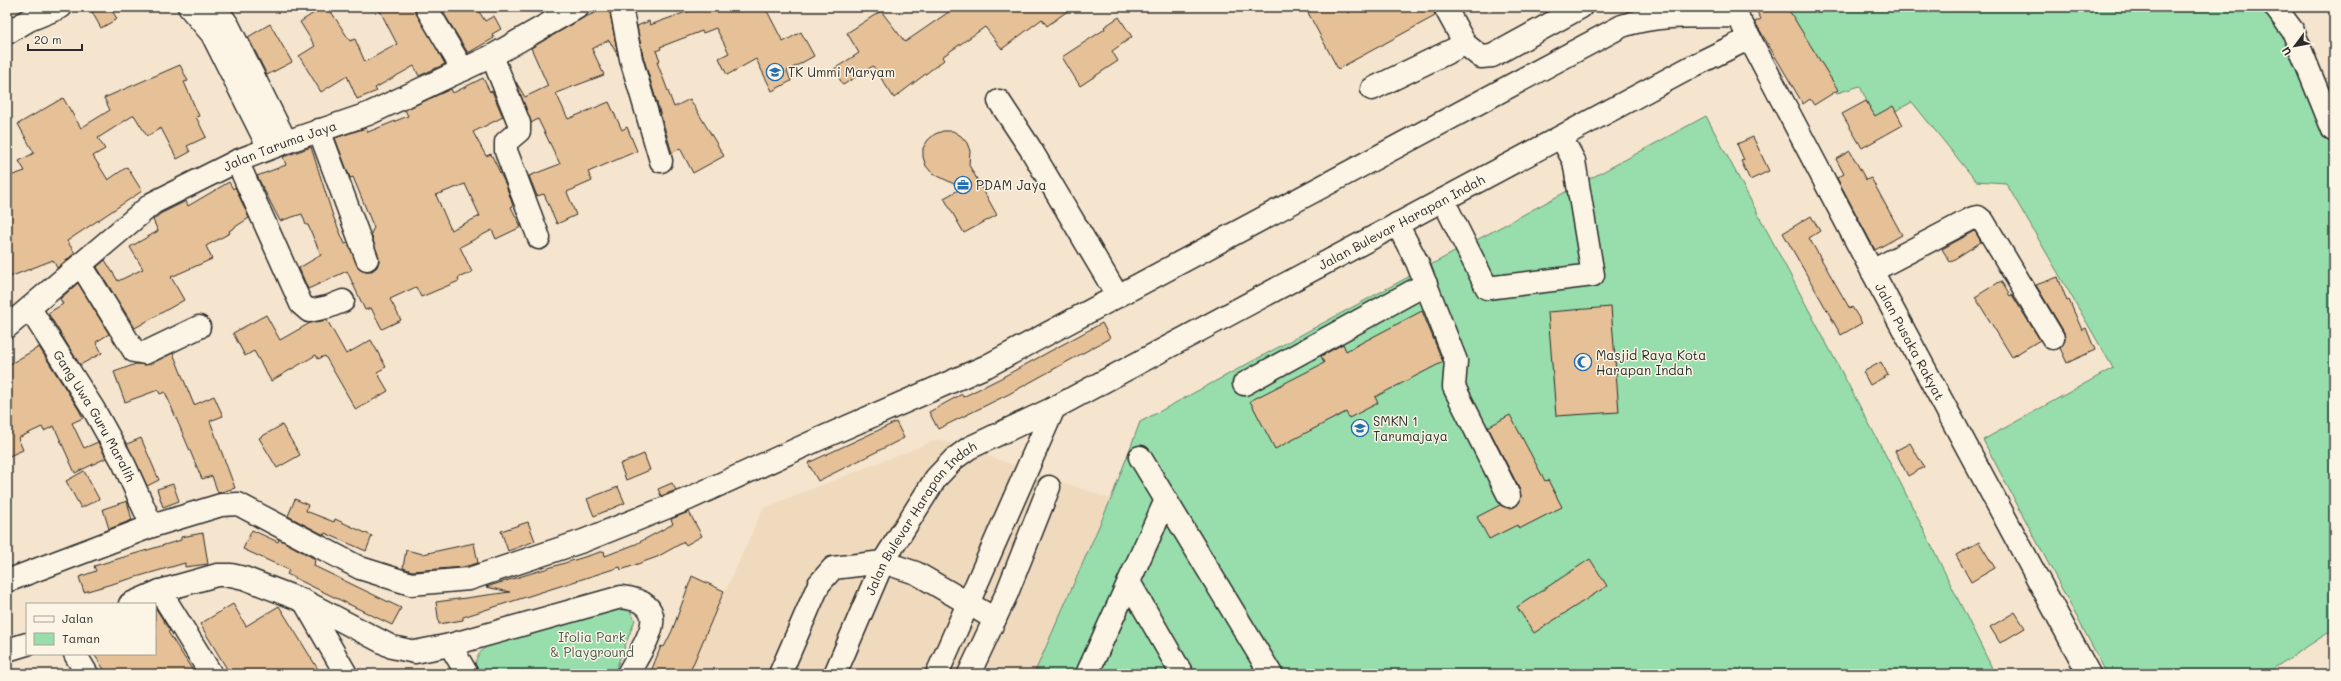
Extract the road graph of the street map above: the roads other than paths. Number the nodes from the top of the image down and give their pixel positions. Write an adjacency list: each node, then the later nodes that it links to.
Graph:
1 (61, 7): 12 (street)
2 (189, 7): 11 (street)
3 (214, 7): 11 (street)
4 (426, 7): 16 (street)
5 (578, 7): 15 (street, Jalan Taruma Jaya)
6 (621, 7): 24 (street)
7 (1445, 7): 14 (street)
8 (1581, 7): 14 (street)
9 (2275, 7): 20 (street)
10 (1736, 11): 13 (street, Jalan Pusaka Rakyat); 32 (street)
11 (220, 30): 22 (street)
12 (7, 33)
13 (1750, 38): 21 (street, Jalan Bulevar Harapan Indah); 30 (street, Jalan Pusaka Rakyat)
14 (1465, 44): 17 (street)
15 (492, 56): 16 (street, Jalan Taruma Jaya); 27 (street)
16 (463, 70): 19 (street, Jalan Taruma Jaya)
17 (1372, 89)
18 (999, 101): 32 (street)
19 (319, 130): 22 (street, Jalan Taruma Jaya); 28 (street)
20 (2333, 130)
21 (1561, 137): 25 (street, Jalan Bulevar Harapan Indah); 25 (street)
22 (277, 145): 23 (street, Jalan Taruma Jaya)
23 (237, 161): 29 (street, Jalan Taruma Jaya); 33 (street)
24 (661, 161)
25 (1443, 200): 26 (street, Jalan Bulevar Harapan Indah)
26 (1397, 224): 31 (street); 39 (street, Jalan Bulevar Harapan Indah)
27 (539, 238)
28 (367, 259)
29 (81, 265): 34 (street, Jalan Taruma Jaya); 36 (street)
30 (1872, 271): 37 (street); 69 (street, Jalan Pusaka Rakyat)
31 (1426, 284): 38 (street); 42 (street)
32 (1118, 295): 44 (street)
33 (343, 301)
34 (30, 309): 35 (street, Jalan Taruma Jaya); 44 (street, Gang Uwa Guru Maralih)
35 (7, 327)
36 (199, 327)
37 (2053, 338)
38 (1244, 384)
39 (1054, 408): 45 (street, Jalan Bulevar Harapan Indah); 51 (street)
40 (1140, 457): 43 (street)
41 (1049, 487): 52 (street)
42 (1509, 496)
43 (1166, 500): 47 (street); 68 (street)
44 (152, 526): 46 (street)
45 (883, 562): 51 (street); 63 (street); 64 (street, Jalan Bulevar Harapan Indah)
46 (7, 581)
47 (1129, 582): 57 (street); 67 (street)
48 (160, 591): 49 (street); 50 (street); 59 (street)
49 (304, 601): 54 (street); 60 (street)
50 (132, 603)
51 (968, 603): 52 (street); 65 (street)
52 (995, 619): 66 (street)
53 (26, 644): 55 (street)
54 (450, 644): 61 (street); 62 (street)
55 (7, 650)
56 (76, 655): 58 (street)
57 (1089, 673)
58 (87, 674)
59 (211, 674)
60 (346, 674)
61 (467, 674)
62 (628, 674)
63 (780, 674)
64 (834, 674)
65 (938, 674)
66 (970, 674)
67 (1182, 674)
68 (1270, 674)
69 (2089, 674)

